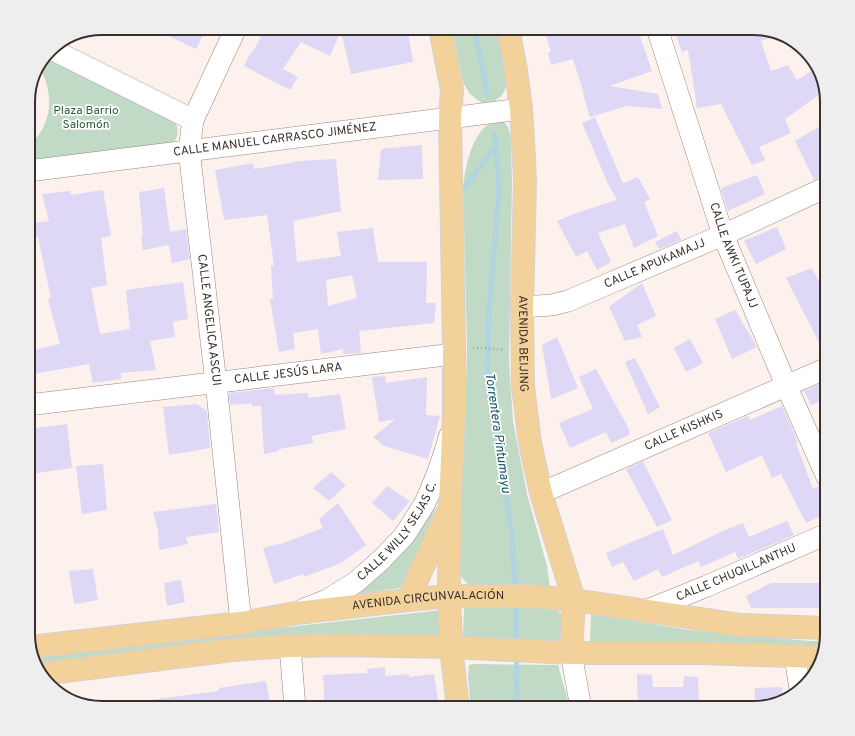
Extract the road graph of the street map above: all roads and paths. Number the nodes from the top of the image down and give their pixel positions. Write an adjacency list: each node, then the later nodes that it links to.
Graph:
1 (233, 35): 8 (street, CALLE ANGELICA ASCUI)
2 (441, 35): 7 (main road)
3 (509, 35): 6 (main road, AVENIDA BEIJING)
4 (659, 35): 12 (street, CALLE AWKI TUPAJJ)
5 (58, 52): 8 (street)
6 (521, 109): 7 (street, CALLE MANUEL CARRASCO JIMÉNEZ); 13 (main road, AVENIDA BEIJING)
7 (450, 118): 9 (street, CALLE MANUEL CARRASCO JIMÉNEZ); 16 (main road)
8 (193, 120): 9 (street, CALLE ANGELICA ASCUI)
9 (189, 150): 10 (street, CALLE MANUEL CARRASCO JIMÉNEZ); 18 (street, CALLE ANGELICA ASCUI)
10 (35, 170)
11 (820, 190): 12 (street, CALLE APUKAMAJJ)
12 (723, 235): 13 (street, CALLE APUKAMAJJ); 19 (street, CALLE AWKI TUPAJJ)
13 (522, 307): 23 (main road, AVENIDA BEIJING)
14 (486, 348): 15 (path)
15 (499, 350)
16 (454, 354): 18 (street, CALLE JESÚS LARA); 21 (main road)
17 (820, 371): 19 (street, CALLE KISHKIS)
18 (216, 382): 20 (street, CALLE JESÚS LARA); 31 (street, CALLE ANGELICA ASCUI)
19 (786, 385): 22 (street, CALLE AWKI TUPAJJ); 23 (street, CALLE KISHKIS)
20 (35, 404)
21 (454, 413): 24 (main road); 30 (street, CALLE WILLY SEJAS C.)
22 (820, 461)
23 (541, 493): 28 (main road, AVENIDA BEIJING)
24 (450, 505): 26 (main road); 27 (main road)
25 (820, 537): 29 (street, CALLE CHUQILLANTHU)
26 (449, 596): 27 (main road, AVENIDA CIRCUNVALACIÓN); 28 (main road, AVENIDA CIRCUNVALACIÓN); 35 (main road)
27 (408, 600): 30 (main road, AVENIDA CIRCUNVALACIÓN)
28 (574, 600): 29 (main road, AVENIDA CIRCUNVALACIÓN); 36 (main road, AVENIDA BEIJING)
29 (645, 611): 32 (main road, AVENIDA CIRCUNVALACIÓN)
30 (296, 613): 31 (main road, AVENIDA CIRCUNVALACIÓN)
31 (242, 622): 33 (main road, AVENIDA CIRCUNVALACIÓN)
32 (820, 628)
33 (36, 646)
34 (290, 646): 35 (main road); 39 (main road); 41 (street)
35 (451, 647): 36 (main road); 42 (main road)
36 (572, 653): 37 (main road); 43 (street)
37 (795, 657): 38 (main road); 40 (street)
38 (816, 657)
39 (48, 673)
40 (799, 682)
41 (294, 701)
42 (457, 701)
43 (580, 701)

